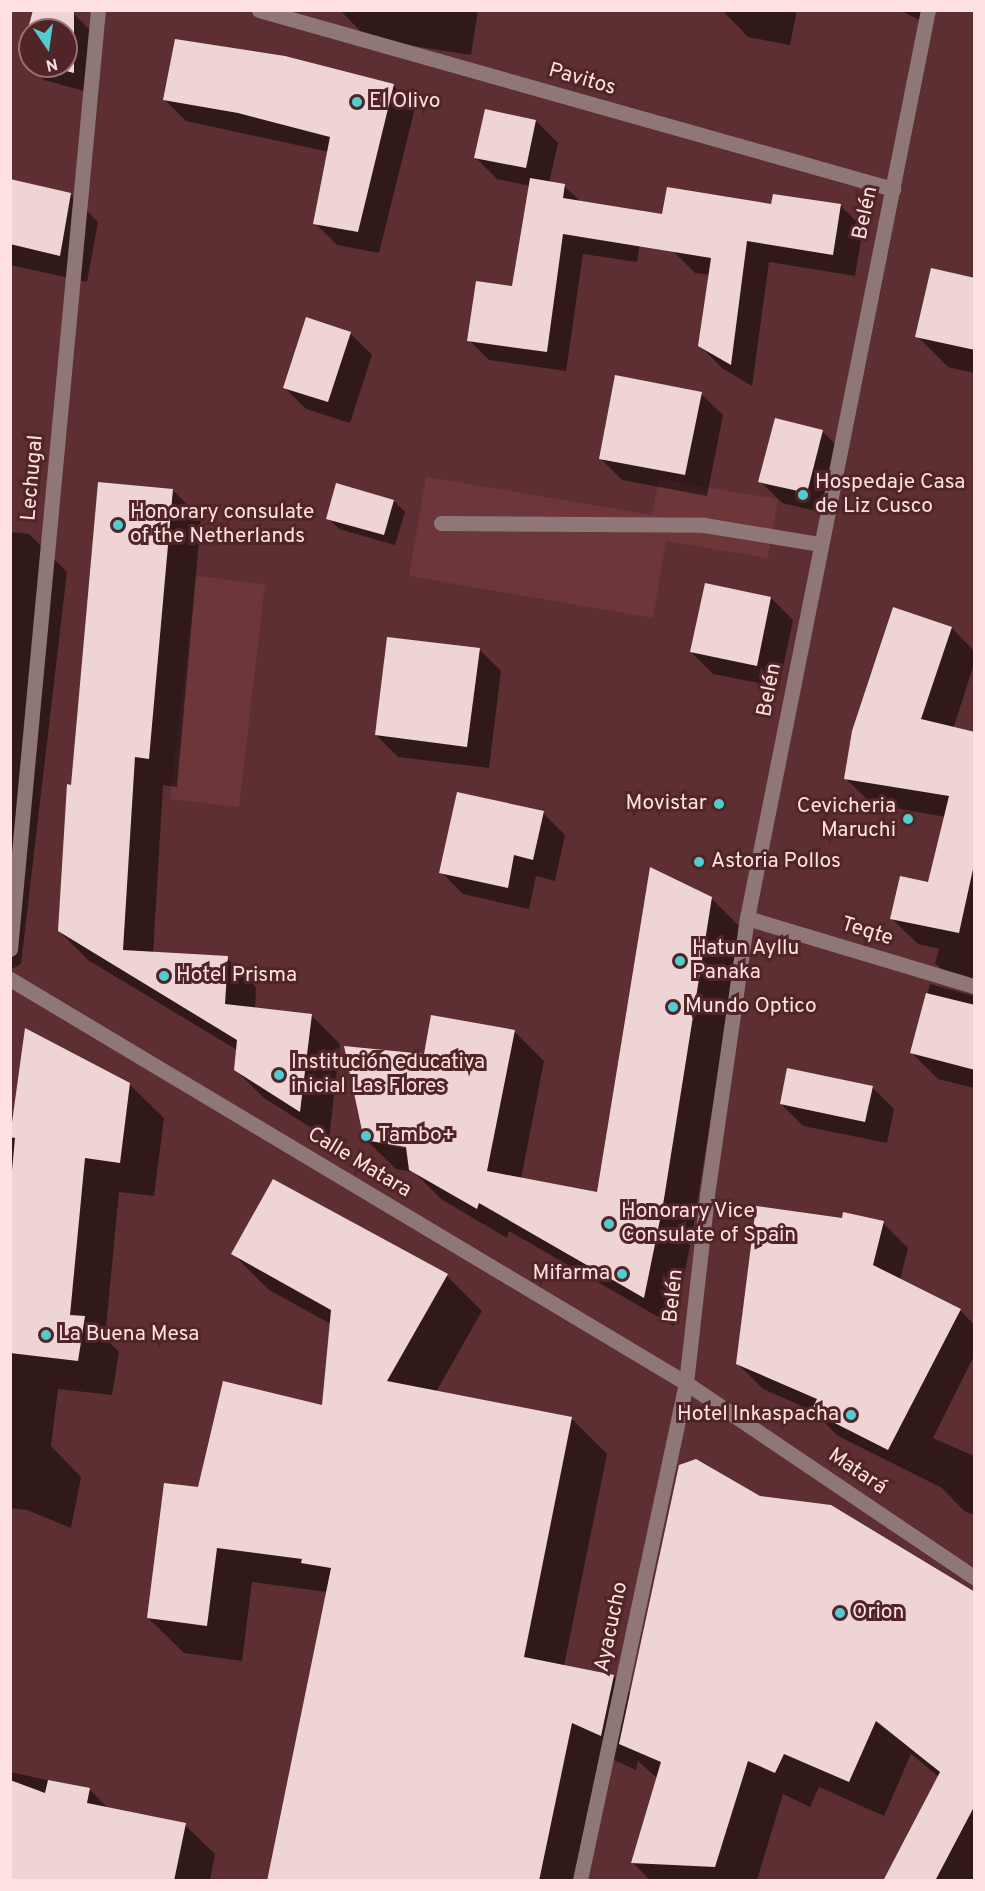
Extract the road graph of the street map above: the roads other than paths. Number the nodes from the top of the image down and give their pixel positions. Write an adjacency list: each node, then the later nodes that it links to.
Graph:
1 (98, 10): 8 (street, Lechugal)
2 (259, 10): 4 (street, Pavitos)
3 (928, 10): 4 (street, Belén)
4 (893, 189): 6 (street, Belén)
5 (441, 523): 6 (street)
6 (820, 544): 7 (street, Belén)
7 (747, 918): 10 (street, Teqte); 11 (street, Belén)
8 (10, 949)
9 (10, 979): 11 (street, Calle Matara)
10 (975, 986)
11 (686, 1383): 12 (street, Matará); 13 (street, Ayacucho)
12 (975, 1577)
13 (580, 1881)

